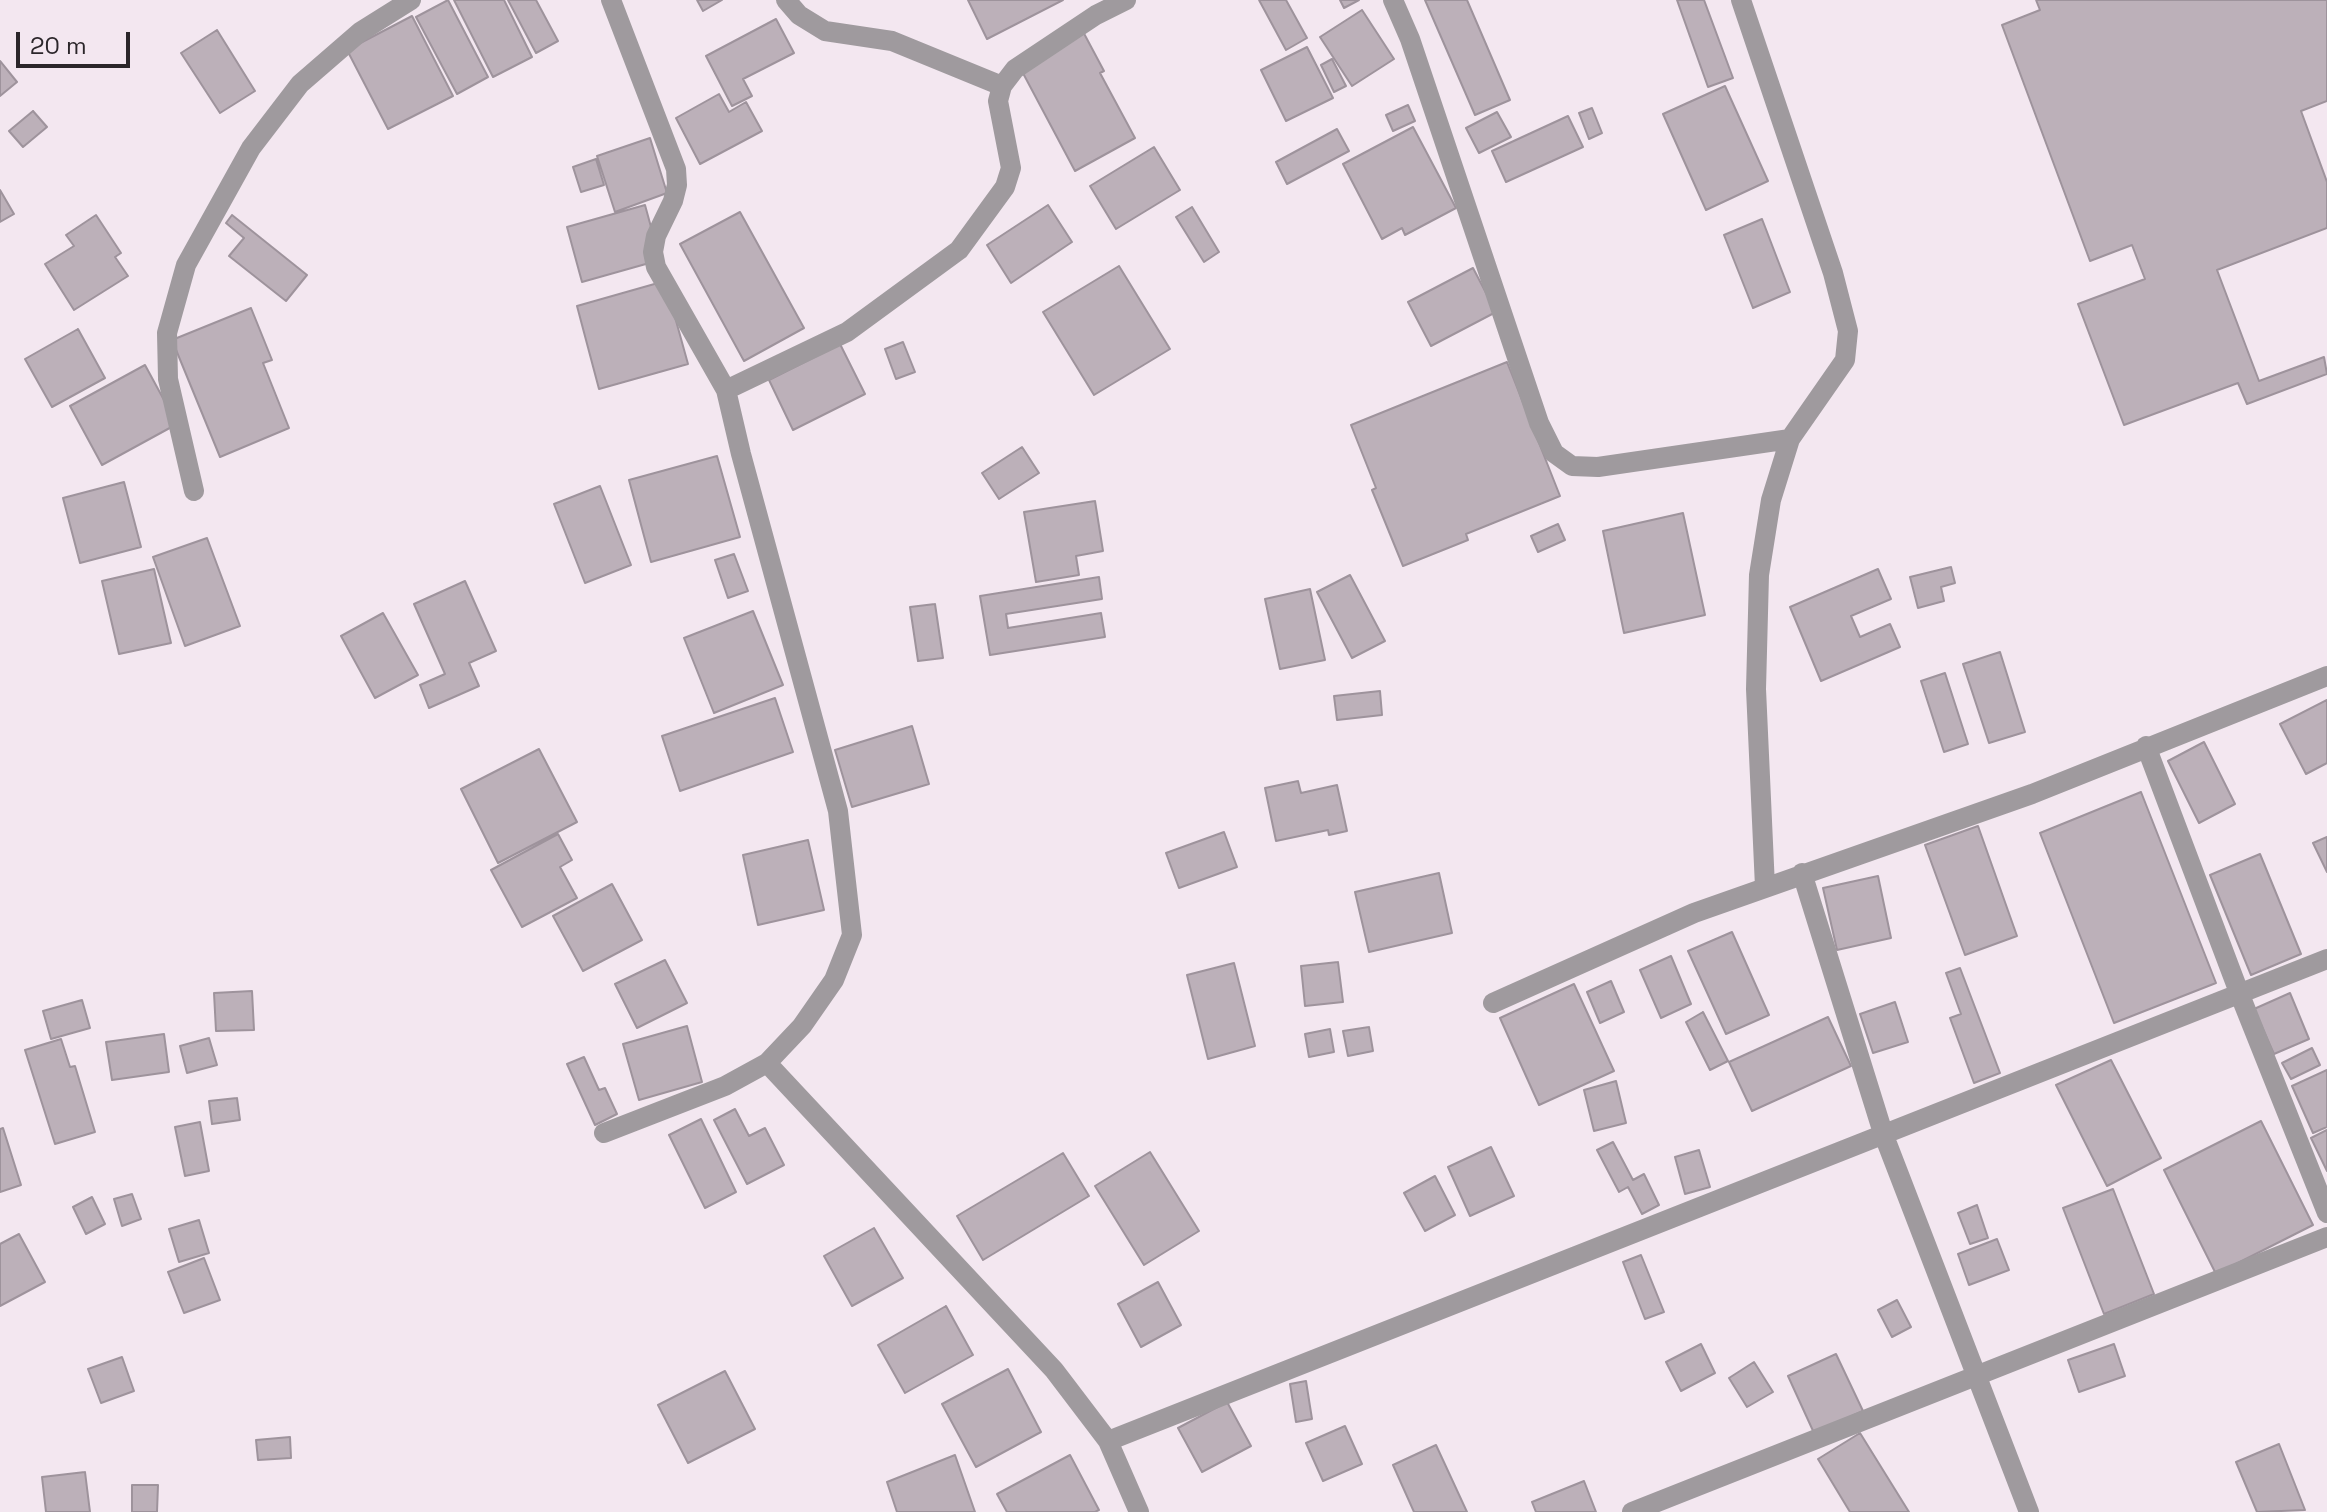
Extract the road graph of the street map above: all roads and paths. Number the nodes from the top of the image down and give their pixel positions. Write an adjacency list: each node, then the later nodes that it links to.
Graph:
1 (411, 0): 10 (street)
2 (611, 0): 8 (street)
3 (786, 0): 7 (street)
4 (1126, 0): 7 (street)
5 (1393, 0): 9 (street)
6 (1741, 0): 9 (street)
7 (1002, 86): 8 (street)
8 (726, 390): 18 (street)
9 (1790, 439): 14 (street)
10 (194, 491)
11 (2327, 676): 12 (street)
12 (2146, 746): 13 (street); 16 (street)
13 (1802, 873): 14 (street); 20 (street)
14 (1765, 887): 17 (street)
15 (2327, 959): 16 (street)
16 (2240, 995): 20 (street); 21 (street)
17 (1493, 1003)
18 (767, 1063): 19 (street); 24 (street)
19 (604, 1133)
20 (1883, 1133): 23 (street); 24 (street)
21 (2327, 1213)
22 (2327, 1237): 23 (street)
23 (1975, 1377): 26 (street); 27 (street)
24 (1108, 1441): 25 (street)
25 (1139, 1512)
26 (1632, 1512)
27 (2029, 1512)

